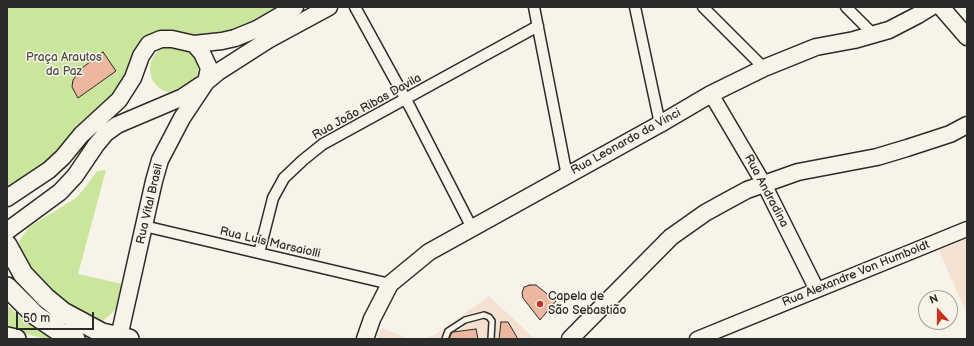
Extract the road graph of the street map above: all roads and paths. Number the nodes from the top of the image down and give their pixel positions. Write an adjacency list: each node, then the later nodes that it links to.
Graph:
1 (295, 7): 13 (main road)
2 (329, 7): 15 (main road, Rua Vital Brasil)
3 (354, 7): 17 (street)
4 (534, 7): 10 (street)
5 (635, 7): 18 (street)
6 (703, 7): 14 (street)
7 (846, 7): 11 (street)
8 (931, 7): 11 (main road, Rua Leonardo da Vinci)
9 (941, 7): 12 (main road)
10 (538, 26): 17 (street, Rua João Ribas Davila); 20 (street)
11 (873, 34): 14 (main road, Rua Leonardo da Vinci)
12 (967, 37)
13 (194, 44): 15 (main road); 22 (main road)
14 (764, 68): 16 (main road, Rua Leonardo da Vinci)
15 (206, 82): 23 (main road, Rua Vital Brasil); 26 (main road)
16 (711, 94): 18 (main road, Rua Leonardo da Vinci); 21 (street, Rua Andradina)
17 (405, 100): 24 (street); 28 (street, Rua João Ribas Davila)
18 (660, 124): 20 (main road, Rua Leonardo da Vinci)
19 (967, 125): 21 (main road)
20 (567, 176): 24 (main road, Rua Leonardo da Vinci)
21 (764, 184): 31 (street, Rua Andradina); 40 (main road)
22 (7, 198)
23 (144, 226): 28 (street, Rua Luís Marsaiolli); 34 (main road, Rua Vital Brasil)
24 (472, 228): 29 (main road, Rua Leonardo da Vinci)
25 (967, 228): 31 (street, Rua Alexandre Von Humboldt)
26 (7, 231)
27 (7, 245): 34 (highway)
28 (260, 253): 29 (street, Rua Luís Marsaiolli)
29 (390, 284): 37 (main road, Rua Leonardo da Vinci)
30 (7, 287): 36 (highway)
31 (817, 290): 32 (street, Rua Alexandre Von Humboldt)
32 (745, 318): 41 (street, Rua Alexandre Von Humboldt); 42 (street, Rua Alexandre Von Humboldt)
33 (7, 337): 35 (highway)
34 (124, 338)
35 (16, 339)
36 (75, 339)
37 (365, 339)
38 (445, 339): 39 (lane)
39 (491, 339)
40 (570, 339)
41 (697, 339)
42 (720, 339)

